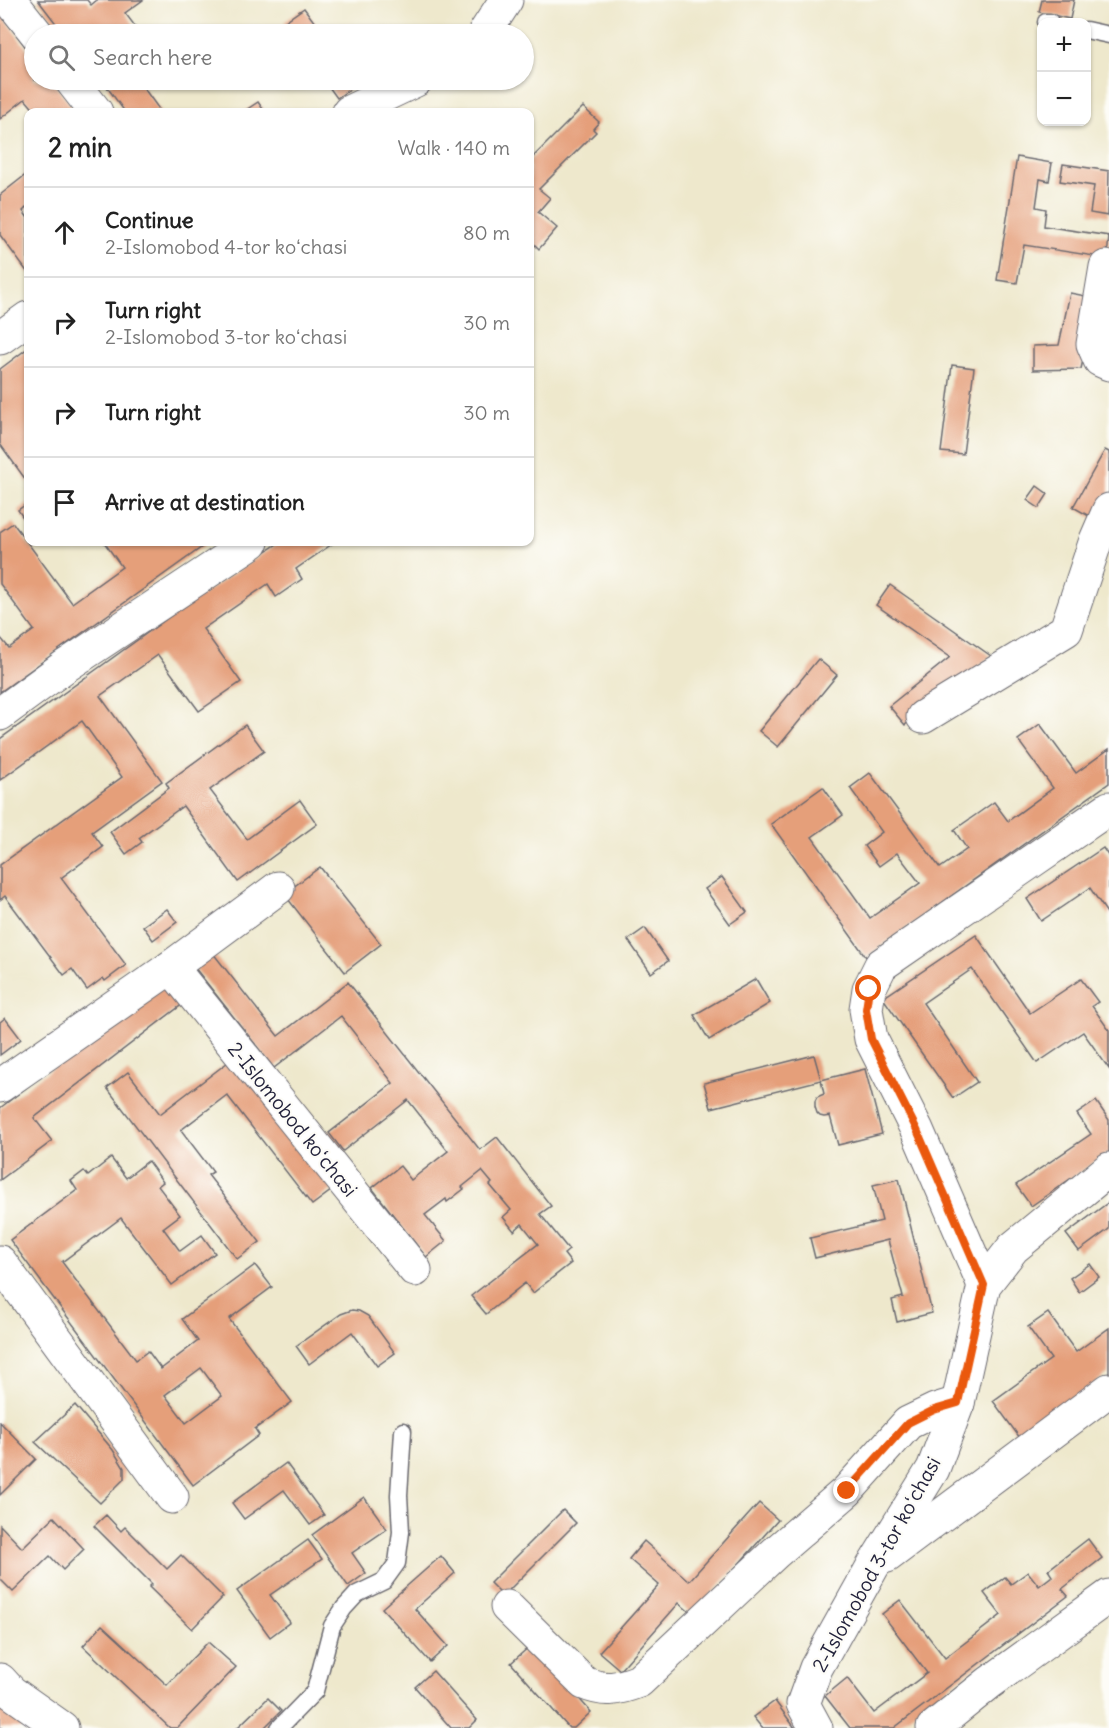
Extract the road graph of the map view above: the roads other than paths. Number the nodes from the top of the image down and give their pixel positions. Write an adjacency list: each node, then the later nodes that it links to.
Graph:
1 (10, 0): 3 (street)
2 (507, 0): 4 (street)
3 (29, 24)
4 (491, 24)
5 (1091, 31): 6 (lane)
6 (1109, 35)
7 (79, 90): 9 (street)
8 (396, 90): 10 (street)
9 (93, 108)
10 (358, 108)
11 (1106, 267): 14 (street)
12 (24, 321): 13 (street)
13 (0, 338)
14 (1109, 364)
15 (1109, 510): 18 (street)
16 (246, 546): 17 (street)
17 (0, 714)
18 (922, 717)
19 (1109, 808): 26 (street)
20 (278, 888): 21 (street)
21 (171, 967): 22 (street); 25 (street, 2-Islomobod koʻchasi)
22 (0, 1086)
23 (1109, 1169): 26 (street, 2-Islomobod 3-tor koʻchasi)
24 (0, 1262): 30 (street)
25 (415, 1270)
26 (984, 1285): 28 (street, 2-Islomobod 3-tor koʻchasi)
27 (1109, 1390): 31 (street)
28 (958, 1403): 31 (street, 2-Islomobod 3-tor koʻchasi); 33 (street)
29 (403, 1431): 36 (lane)
30 (172, 1497)
31 (873, 1566): 37 (street, 2-Islomobod 3-tor koʻchasi)
32 (1109, 1596): 38 (street)
33 (507, 1607)
34 (4, 1692): 35 (street)
35 (62, 1728)
36 (279, 1728)
37 (816, 1728)
38 (933, 1728)

